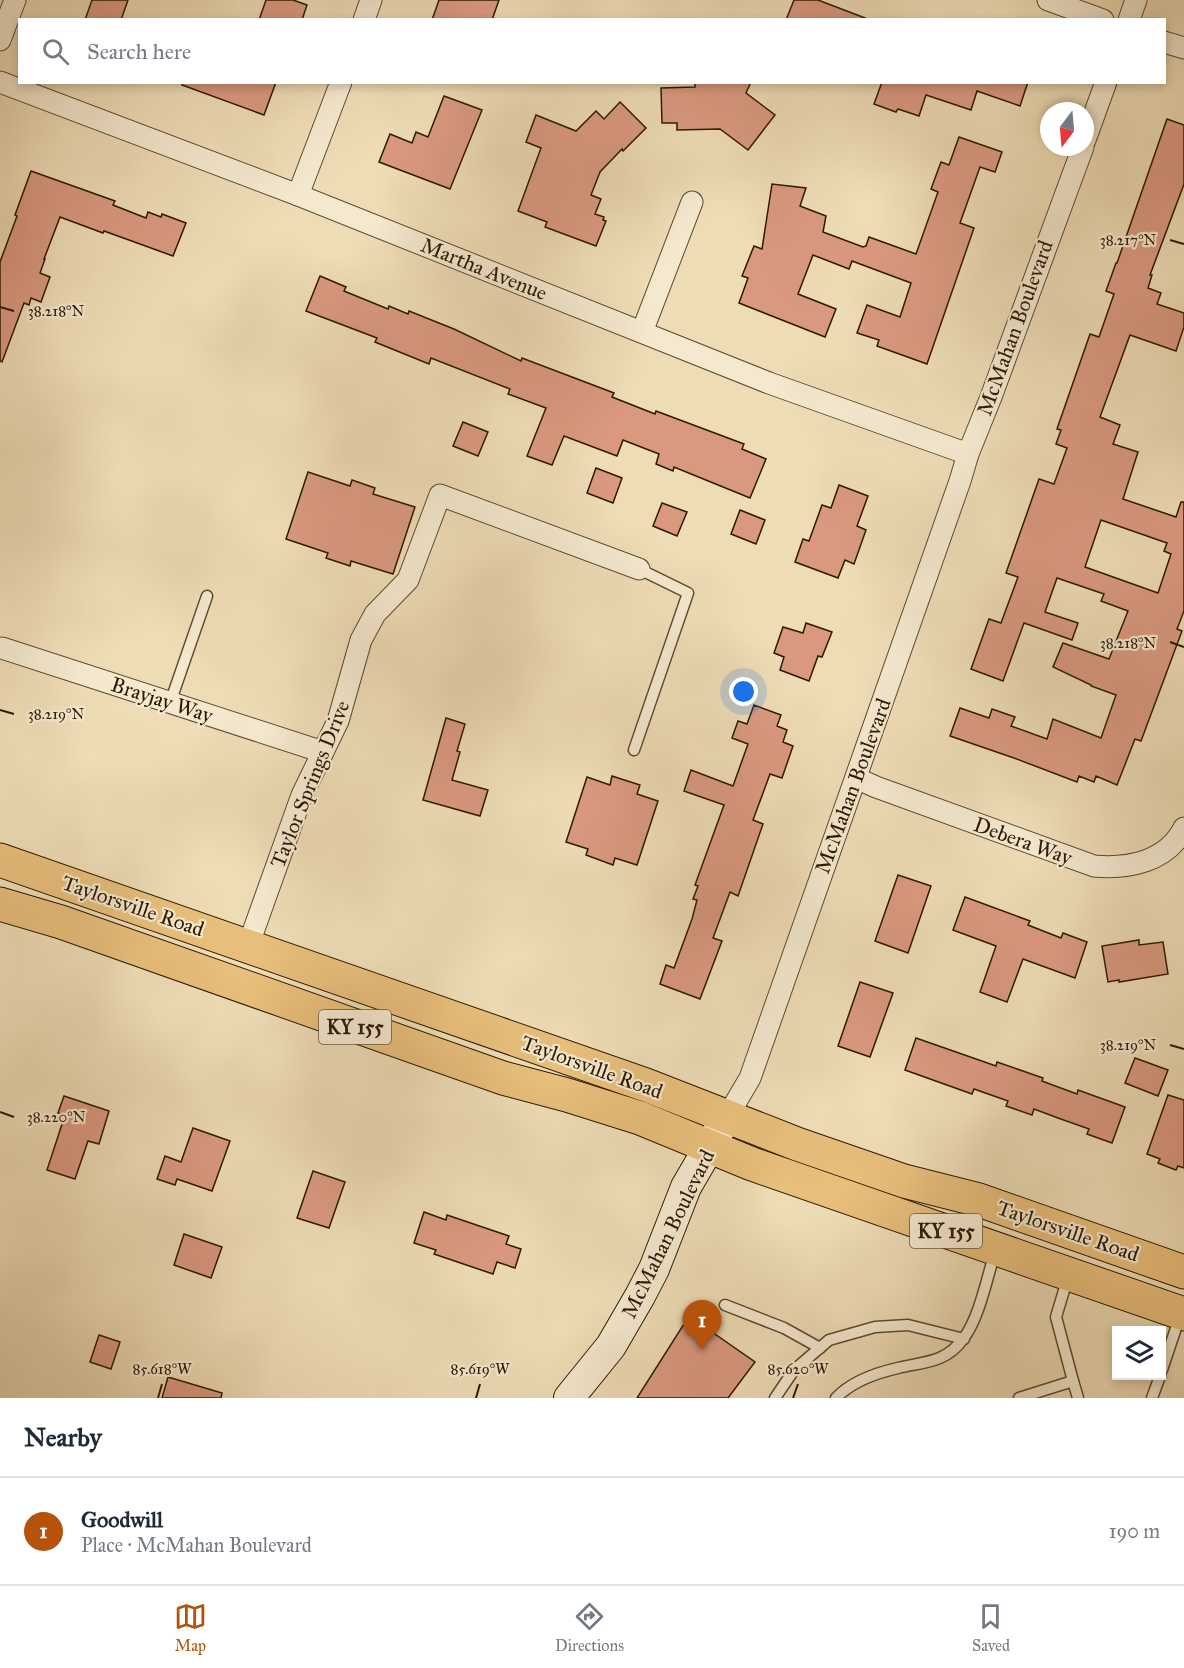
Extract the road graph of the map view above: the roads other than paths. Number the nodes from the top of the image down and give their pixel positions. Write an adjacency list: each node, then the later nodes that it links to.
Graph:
1 (15, 0): 8 (street)
2 (371, 0): 5 (street)
3 (1048, 0): 6 (street)
4 (1136, 0): 7 (street)
5 (365, 18)
6 (1098, 18)
7 (1130, 18)
8 (0, 40)
9 (1166, 43): 10 (street)
10 (1184, 48)
11 (0, 82): 16 (street, Martha Avenue)
12 (340, 84): 16 (street)
13 (1105, 84): 14 (street)
14 (1094, 115)
15 (1080, 156): 19 (street, McMahan Boulevard)
16 (298, 195): 18 (street, Martha Avenue)
17 (692, 202): 18 (street)
18 (642, 332): 19 (street, Martha Avenue)
19 (968, 454): 26 (street, McMahan Boulevard)
20 (639, 569): 24 (lane); 25 (street, Taylor Springs Drive)
21 (207, 596): 23 (lane)
22 (2, 648): 23 (street, Brayjay Way)
23 (170, 703): 25 (street, Brayjay Way)
24 (634, 750)
25 (323, 752): 30 (street, Taylor Springs Drive)
26 (856, 778): 27 (street, Debera Way); 31 (street, McMahan Boulevard)
27 (1184, 828)
28 (0, 860): 30 (main road, Taylorsville Road / KY 155)
29 (0, 904): 32 (main road, Taylorsville Road / KY 155)
30 (248, 946): 31 (main road, Taylorsville Road / KY 155)
31 (727, 1117): 32 (street, McMahan Boulevard); 34 (main road, Taylorsville Road / KY 155)
32 (709, 1147): 33 (main road, Taylorsville Road / KY 155); 43 (street, McMahan Boulevard)
33 (996, 1248): 35 (main road, Taylorsville Road / KY 155); 38 (lane)
34 (1184, 1272)
35 (1069, 1274): 37 (main road, Taylorsville Road / KY 155); 42 (lane)
36 (725, 1305): 39 (lane)
37 (1182, 1313): 40 (lane)
38 (964, 1339): 39 (lane); 45 (lane)
39 (820, 1348): 44 (lane)
40 (1166, 1356)
41 (1159, 1380): 48 (lane)
42 (1073, 1381): 46 (lane); 47 (lane)
43 (569, 1398)
44 (775, 1398)
45 (836, 1398)
46 (1019, 1398)
47 (1078, 1398)
48 (1152, 1398)

